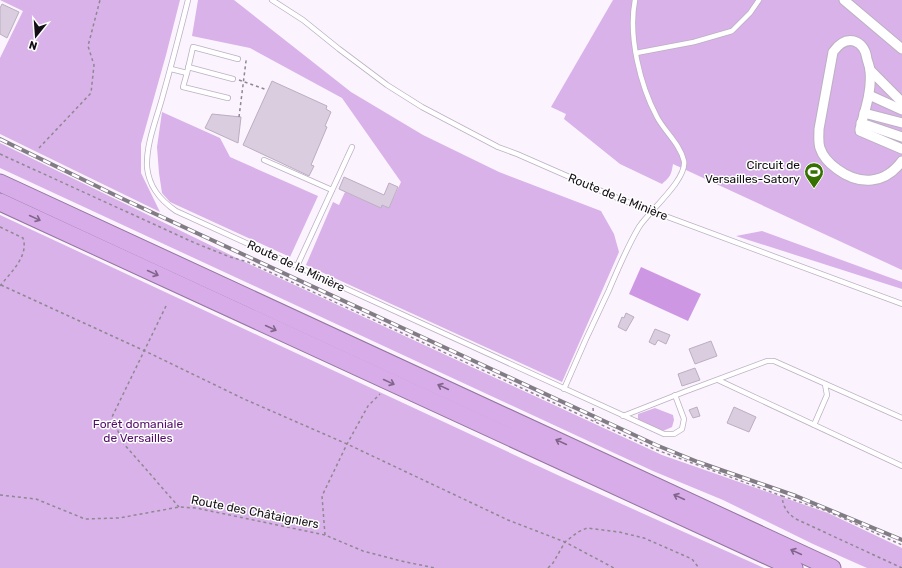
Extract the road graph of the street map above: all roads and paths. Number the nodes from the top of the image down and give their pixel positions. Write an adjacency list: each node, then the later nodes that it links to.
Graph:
1 (100, 0): 27 (path)
2 (188, 0): 11 (lane, Route de la Minière)
3 (272, 0): 35 (lane, Route de la Minière)
4 (634, 0): 8 (lane)
5 (759, 0): 8 (lane)
6 (844, 0): 7 (street)
7 (902, 49)
8 (636, 53): 35 (lane)
9 (238, 59): 10 (lane); 15 (path)
10 (188, 67): 13 (lane); 14 (lane)
11 (170, 69): 13 (lane); 37 (lane, Route de la Minière)
12 (870, 70): 17 (street); 19 (street); 31 (street)
13 (187, 74): 18 (lane)
14 (233, 79): 15 (path)
15 (243, 82): 16 (path); 22 (path)
16 (267, 90)
17 (869, 95): 20 (street); 21 (street)
18 (228, 98)
19 (902, 102)
20 (902, 110)
21 (864, 113): 23 (street); 24 (street)
22 (239, 117)
23 (902, 122)
24 (861, 123): 25 (street); 28 (street)
25 (902, 137)
26 (352, 147): 33 (lane)
27 (39, 148)
28 (902, 149)
29 (0, 154): 50 (path)
30 (264, 160): 33 (lane)
31 (902, 161)
32 (0, 183): 65 (highway, one-way to 32)
33 (332, 190): 37 (lane)
34 (0, 202): 64 (highway, one-way to 64)
35 (652, 212): 39 (lane, Route de la Minière); 44 (lane)
36 (0, 227): 38 (path)
37 (297, 266): 44 (lane, Route de la Minière)
38 (0, 286): 41 (path)
39 (902, 304)
40 (166, 306): 41 (path)
41 (145, 352): 52 (path); 56 (path)
42 (718, 380): 43 (lane); 46 (lane); 51 (lane)
43 (825, 384): 49 (lane); 51 (lane)
44 (564, 389): 47 (lane, Route de la Minière)
45 (380, 394): 52 (path)
46 (675, 395): 48 (lane); 48 (lane, Route de la Minière)
47 (594, 403): 48 (lane, Route de la Minière); 50 (path)
48 (623, 416)
49 (902, 418)
50 (597, 423): 55 (path)
51 (814, 425): 53 (lane)
52 (347, 444): 57 (path); 58 (path)
53 (902, 466)
54 (0, 495): 56 (path, Route des Châtaigniers)
55 (782, 496): 59 (path); 66 (path)
56 (179, 506): 57 (path, Route des Châtaigniers)
57 (325, 535): 60 (path, Route des Châtaigniers)
58 (565, 542): 61 (path); 62 (path); 63 (path)
59 (902, 546)
60 (435, 568)
61 (548, 568)
62 (614, 568)
63 (699, 568)
64 (794, 568)
65 (832, 568)
66 (902, 568)

